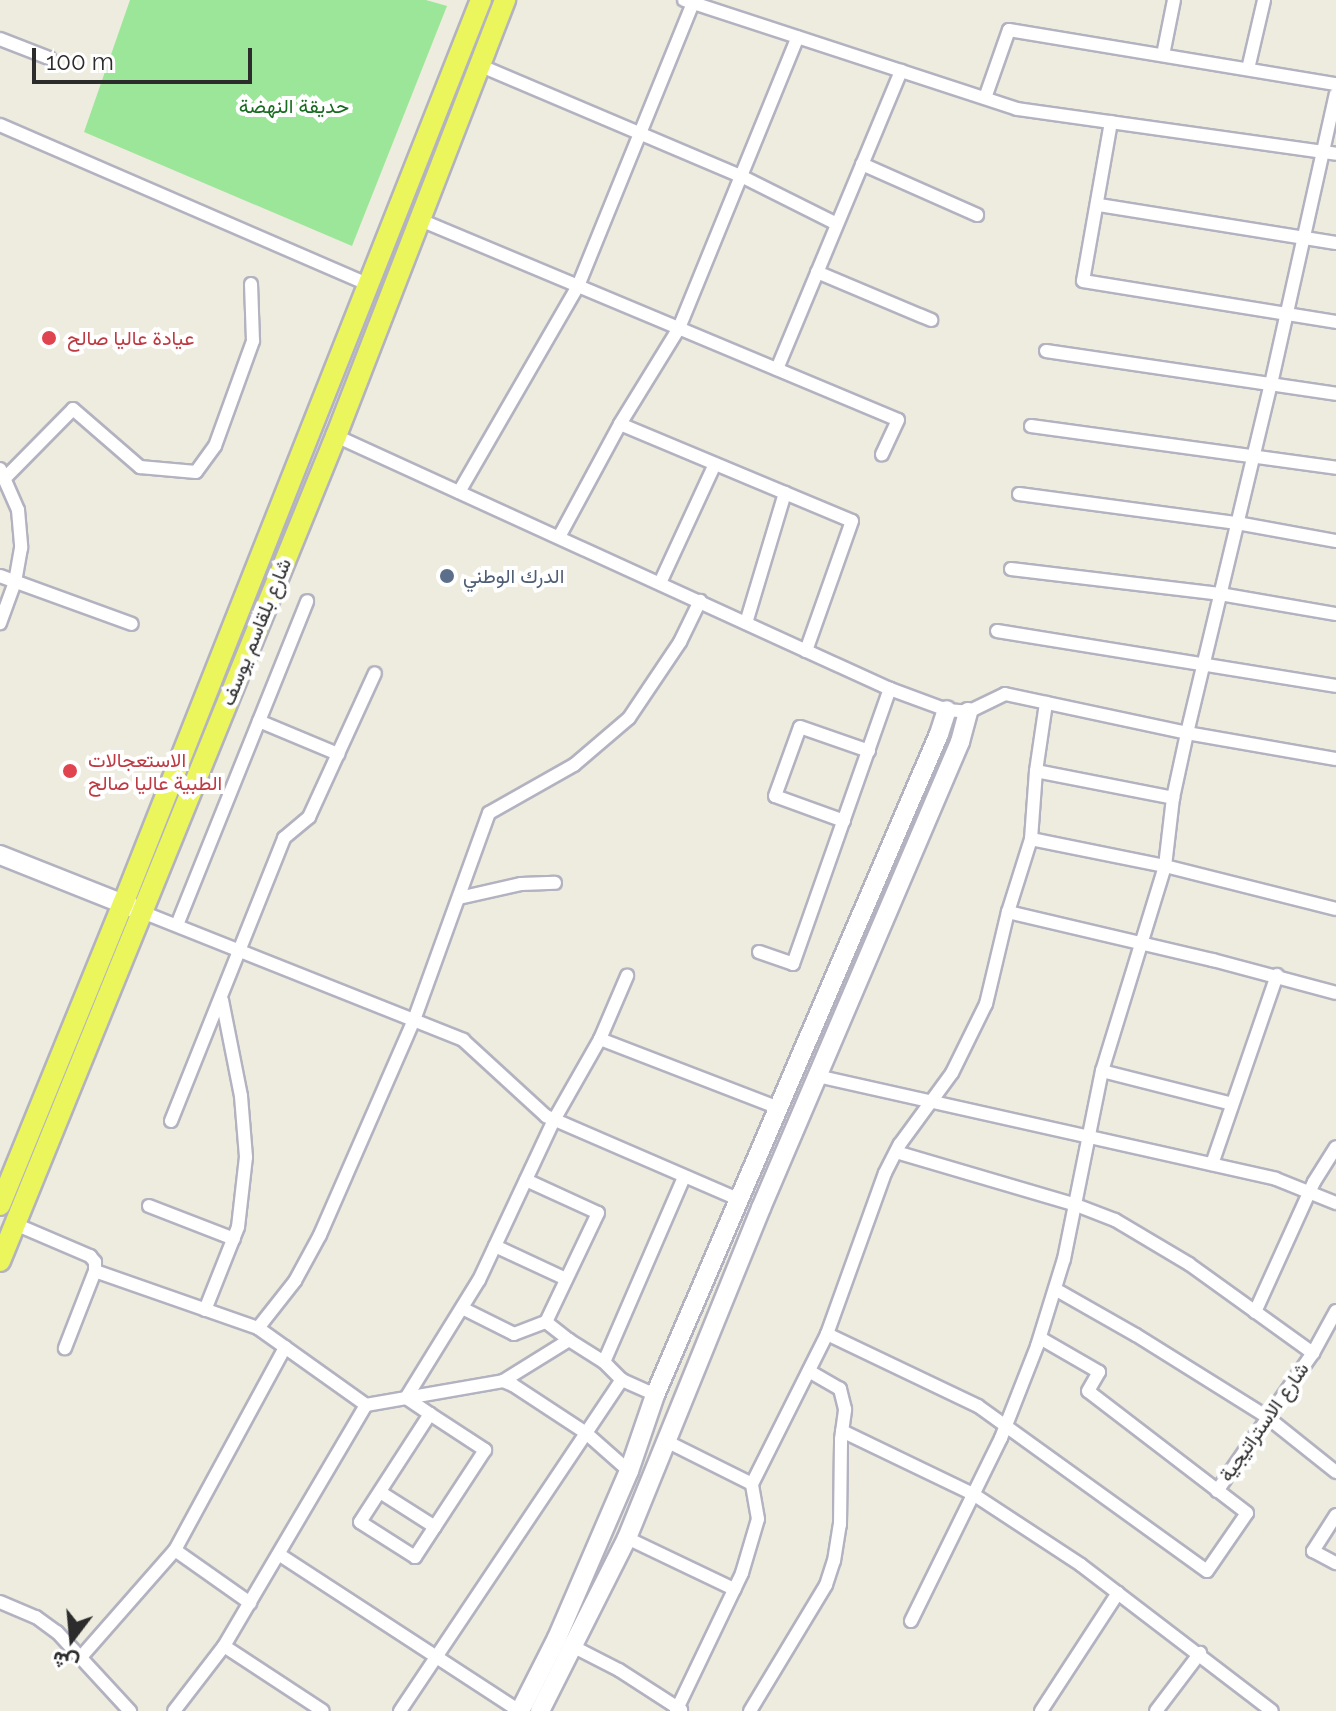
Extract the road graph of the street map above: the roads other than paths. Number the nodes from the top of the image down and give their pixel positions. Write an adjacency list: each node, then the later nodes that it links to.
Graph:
1 (481, 0): 31 (main road, شارع بلقاسم يوسف)
2 (505, 0): 10 (main road, شارع بلقاسم يوسف)
3 (1174, 0): 8 (street)
4 (1264, 0): 11 (street)
5 (688, 2): 6 (street); 18 (street)
6 (798, 37): 12 (street); 22 (street)
7 (0, 39): 9 (street)
8 (1163, 55): 11 (street); 15 (street)
9 (49, 58)
10 (479, 65): 18 (street); 25 (main road, شارع بلقاسم يوسف)
11 (1248, 69): 13 (street)
12 (901, 71): 15 (street); 21 (street)
13 (1336, 84)
14 (1336, 94): 19 (street)
15 (985, 98): 16 (street)
16 (1111, 122): 19 (street); 23 (street)
17 (0, 125): 31 (street)
18 (639, 131): 22 (street); 32 (street)
19 (1322, 152): 20 (street); 27 (street)
20 (1336, 154)
21 (862, 164): 24 (street); 26 (street)
22 (741, 176): 26 (street); 36 (street)
23 (1099, 205): 27 (street); 33 (street)
24 (977, 215)
25 (418, 219): 32 (street); 43 (main road, شارع بلقاسم يوسف)
26 (837, 224): 29 (street)
27 (1303, 238): 28 (street); 33 (street)
28 (1336, 243)
29 (817, 272): 34 (street); 38 (street)
30 (251, 284): 48 (street)
31 (370, 285): 88 (main road, شارع بلقاسم يوسف)
32 (578, 286): 36 (street); 49 (street)
33 (1286, 314): 35 (street); 39 (street)
34 (931, 320)
35 (1336, 322)
36 (679, 328): 38 (street); 41 (street)
37 (1046, 351): 39 (street)
38 (777, 369): 44 (street)
39 (1271, 384): 40 (street); 45 (street)
40 (1336, 394)
41 (620, 424): 46 (street); 53 (street)
42 (1031, 426): 45 (street)
43 (336, 436): 49 (street); 88 (main road, شارع بلقاسم يوسف)
44 (882, 455)
45 (1253, 456): 47 (street); 52 (street)
46 (715, 464): 50 (street); 58 (street)
47 (1336, 468)
48 (3, 473): 57 (street)
49 (459, 492): 53 (street)
50 (785, 493): 64 (street); 67 (street)
51 (1019, 494): 52 (street)
52 (1237, 523): 54 (street); 59 (street)
53 (559, 537): 58 (street)
54 (1336, 541)
55 (1011, 569): 59 (street)
56 (0, 576): 57 (street)
57 (15, 582): 63 (street); 65 (street)
58 (660, 583): 61 (street)
59 (1220, 594): 62 (street); 68 (street)
60 (307, 601): 75 (street)
61 (700, 601): 64 (street); 87 (street)
62 (1336, 614)
63 (0, 623)
64 (746, 623): 67 (street)
65 (132, 624)
66 (997, 631): 68 (street)
67 (806, 651): 71 (street)
68 (1204, 662): 70 (street); 76 (street)
69 (375, 673): 78 (street)
70 (1336, 686)
71 (890, 689): 73 (street); 77 (street)
72 (1046, 703): 74 (street); 76 (street); 80 (street)
73 (947, 710): 74 (street); 105 (street)
74 (968, 712): 102 (street)
75 (259, 721): 78 (street); 91 (street)
76 (1187, 733): 79 (street); 81 (street)
77 (869, 751): 82 (street); 82 (street)
78 (338, 754): 93 (street)
79 (1336, 759)
80 (1036, 771): 81 (street); 83 (street)
81 (1173, 798): 85 (street)
82 (844, 821): 94 (street)
83 (1031, 839): 85 (street); 90 (street)
84 (0, 855): 88 (street)
85 (1165, 866): 89 (street); 92 (street)
86 (555, 883): 87 (street)
87 (459, 898): 99 (street)
88 (133, 908): 91 (street); 117 (main road, شارع بلقاسم يوسف); 120 (main road, شارع بلقاسم يوسف)
89 (1336, 909)
90 (1008, 912): 92 (street); 103 (street)
91 (177, 925): 93 (street)
92 (1138, 945): 95 (street); 101 (street)
93 (238, 949): 98 (street); 99 (street)
94 (759, 952)
95 (1277, 975): 97 (street); 104 (street)
96 (627, 976): 100 (street)
97 (1336, 993)
98 (221, 997): 107 (street); 121 (street)
99 (414, 1020): 106 (street); 132 (street)
100 (600, 1039): 105 (street); 106 (street)
101 (1102, 1071): 104 (street); 108 (street)
102 (817, 1076): 103 (street); 151 (street)
103 (932, 1102): 108 (street); 110 (street)
104 (1232, 1104): 111 (street)
105 (779, 1108): 115 (street)
106 (554, 1120): 112 (street); 113 (street)
107 (171, 1121)
108 (1090, 1136): 111 (street); 118 (street)
109 (1336, 1147): 114 (street)
110 (896, 1152): 118 (street); 133 (street)
111 (1212, 1164): 114 (street)
112 (684, 1177): 115 (street); 139 (street)
113 (526, 1180): 122 (street); 125 (street)
114 (1310, 1191): 116 (street); 130 (street)
115 (738, 1199): 143 (street)
116 (1336, 1203)
117 (0, 1205)
118 (1076, 1205): 126 (street); 130 (street)
119 (149, 1206): 121 (street)
120 (15, 1224): 123 (main road, شارع بلقاسم يوسف); 124 (street)
121 (234, 1239): 128 (street)
122 (495, 1246): 125 (street); 127 (street)
123 (0, 1261)
124 (95, 1271): 128 (street); 137 (street)
125 (566, 1279): 131 (street)
126 (1055, 1289): 134 (street); 147 (street)
127 (462, 1308): 131 (street); 144 (street)
128 (205, 1310): 132 (street)
129 (1336, 1311): 138 (street, شارع الاستراتيجية)
130 (1255, 1312): 138 (street)
131 (546, 1322): 135 (street)
132 (258, 1328): 136 (street)
133 (827, 1334): 140 (street); 148 (street)
134 (1040, 1338): 148 (street); 155 (street)
135 (569, 1340): 139 (street); 142 (street)
136 (285, 1347): 145 (street); 161 (street)
137 (65, 1348)
138 (1313, 1353): 147 (street, شارع الاستراتيجية)
139 (604, 1362): 141 (street)
140 (809, 1371): 149 (street); 154 (street)
141 (622, 1380): 143 (street); 150 (street)
142 (503, 1381): 144 (street); 150 (street)
143 (655, 1395): 152 (street)
144 (406, 1398): 145 (street); 146 (street)
145 (366, 1405): 162 (street)
146 (430, 1414): 156 (street); 159 (street)
147 (1267, 1417): 153 (street); 155 (street, شارع الاستراتيجية)
148 (1005, 1428): 155 (street); 157 (street)
149 (842, 1431): 157 (street); 181 (street)
150 (586, 1433): 152 (street); 172 (street)
151 (666, 1441): 154 (street); 160 (street)
152 (629, 1471): 179 (street)
153 (1336, 1472)
154 (752, 1484): 164 (street)
155 (1217, 1491)
156 (380, 1492): 159 (street); 159 (street)
157 (973, 1494): 165 (street); 168 (street)
158 (1336, 1515): 163 (street)
159 (435, 1527)
160 (627, 1538): 164 (street); 170 (street)
161 (175, 1550): 167 (street); 173 (street)
162 (280, 1555): 167 (street); 172 (street)
163 (1336, 1563)
164 (734, 1589): 174 (street)
165 (1118, 1593): 171 (street); 182 (street)
166 (0, 1602): 173 (street)
167 (250, 1603): 169 (street)
168 (911, 1621)
169 (224, 1646): 176 (street); 177 (street)
170 (574, 1647): 174 (street); 180 (street)
171 (1200, 1653): 183 (street); 184 (street)
172 (437, 1656): 178 (street); 179 (street)
173 (81, 1657): 175 (street)
174 (678, 1710)
175 (130, 1711)
176 (174, 1711)
177 (323, 1711)
178 (400, 1711)
179 (519, 1711)
180 (540, 1711)
181 (750, 1711)
182 (1041, 1711)
183 (1156, 1711)
184 (1272, 1711)

